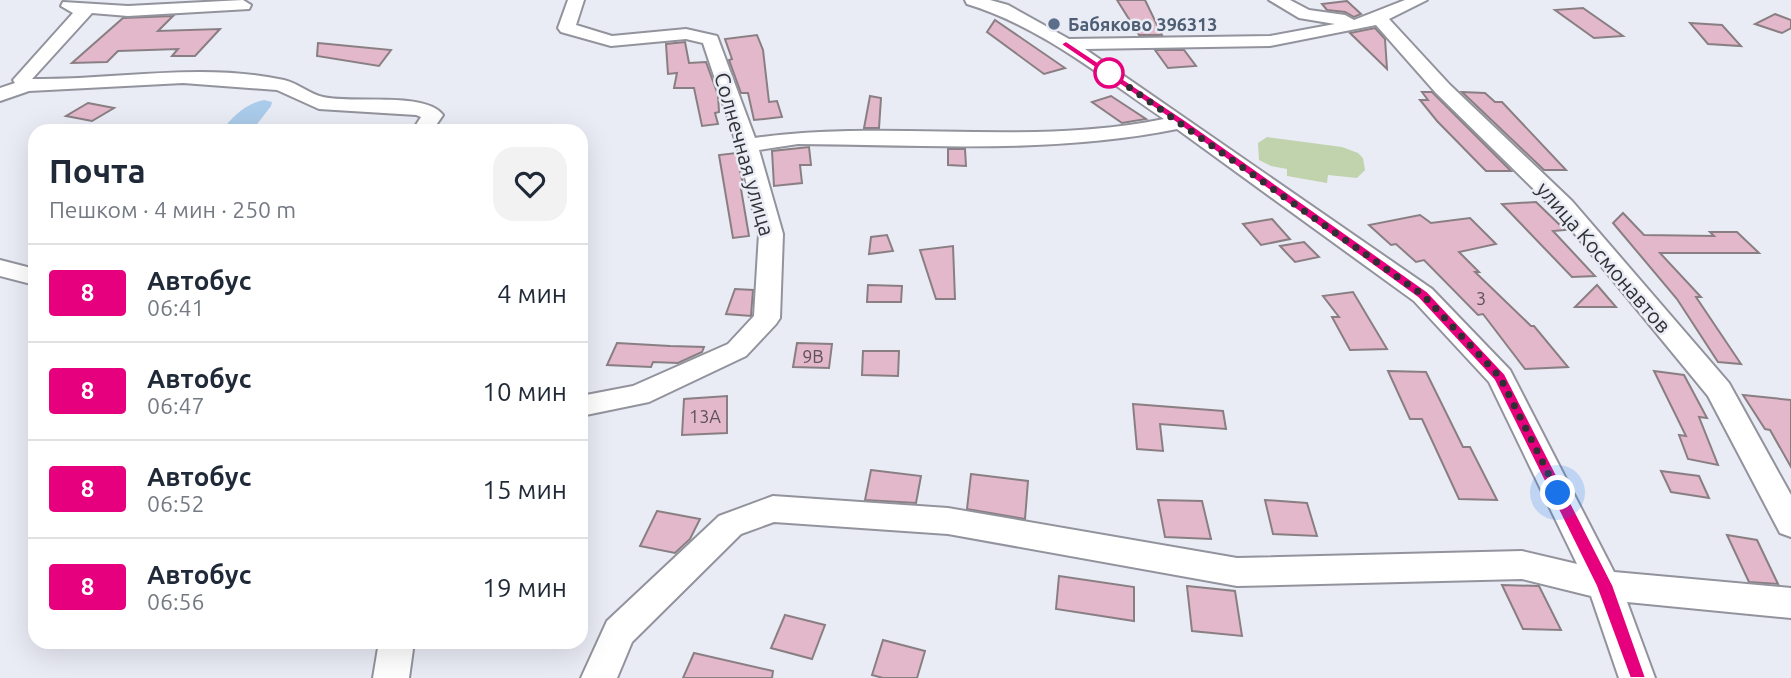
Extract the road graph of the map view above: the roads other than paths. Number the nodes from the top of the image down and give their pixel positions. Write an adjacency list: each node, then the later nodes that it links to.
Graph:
1 (576, 0): 14 (street, Солнечная улица)
2 (973, 0): 9 (street)
3 (1419, 0): 7 (street)
4 (69, 4): 5 (street); 10 (street)
5 (243, 5)
6 (1267, 8): 7 (street); 8 (street)
7 (1373, 19): 8 (street); 18 (street, улица Космонавтов)
8 (1270, 41): 9 (street)
9 (1066, 44): 12 (street)
10 (27, 85): 11 (street); 13 (street)
11 (0, 95)
12 (1181, 122): 14 (street); 19 (street)
13 (427, 124)
14 (747, 145): 17 (street, Солнечная улица)
15 (0, 268): 16 (street)
16 (28, 274)
17 (588, 405)
18 (1791, 524)
19 (1604, 585): 20 (street); 23 (street); 24 (street)
20 (1791, 603)
21 (396, 649): 22 (street)
22 (391, 678)
23 (598, 678)
24 (1637, 678)

